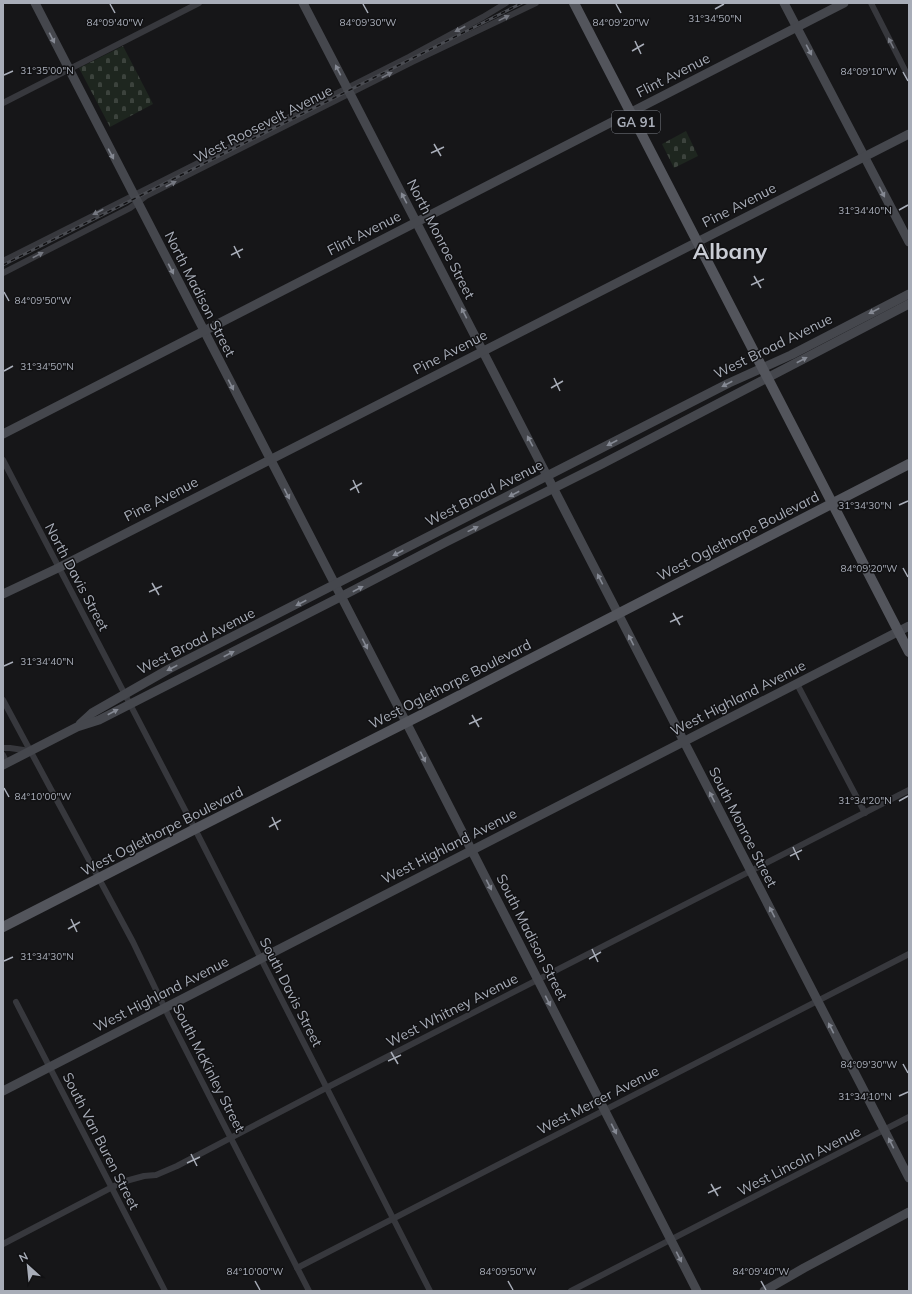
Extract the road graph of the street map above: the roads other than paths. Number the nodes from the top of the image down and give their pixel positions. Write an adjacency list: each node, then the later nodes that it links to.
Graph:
1 (35, 3): 11 (main road, North Madison Street, one-way to 11)
2 (199, 3): 11 (street)
3 (303, 3): 13 (main road, North Monroe Street, one-way to 3)
4 (506, 3): 13 (street, West Roosevelt Avenue, one-way to 13)
5 (536, 3): 13 (street, West Roosevelt Avenue, one-way to 5)
6 (574, 3): 15 (main road, GA 91)
7 (784, 3): 10 (main road)
8 (844, 3): 10 (main road, Flint Avenue)
9 (871, 3): 12 (street, one-way to 9)
10 (797, 27): 15 (main road, Flint Avenue); 17 (main road, one-way to 17)
11 (68, 69): 14 (street); 18 (main road, North Madison Street, one-way to 18)
12 (909, 78)
13 (348, 91): 18 (street, West Roosevelt Avenue); 19 (main road, North Monroe Street, one-way to 13)
14 (3, 103)
15 (631, 112): 19 (main road, Flint Avenue); 20 (main road, GA 91)
16 (909, 134): 17 (main road, Pine Avenue)
17 (864, 157): 20 (main road, Pine Avenue); 21 (main road, one-way to 21)
18 (135, 199): 22 (street, West Roosevelt Avenue, one-way to 22); 23 (street, West Roosevelt Avenue, one-way to 18); 26 (main road, North Madison Street, one-way to 26)
19 (417, 222): 26 (main road, Flint Avenue); 27 (main road, North Monroe Street, one-way to 19)
20 (698, 242): 27 (main road, Pine Avenue); 28 (main road, GA 91)
21 (909, 242)
22 (3, 260)
23 (3, 272)
24 (909, 294): 28 (main road, West Broad Avenue, one-way to 28)
25 (909, 304): 29 (main road, West Broad Avenue, one-way to 25)
26 (204, 331): 30 (main road, Flint Avenue); 32 (main road, North Madison Street, one-way to 32)
27 (484, 350): 32 (main road, Pine Avenue); 34 (main road, North Monroe Street, one-way to 27)
28 (762, 367): 29 (main road, GA 91); 34 (main road, West Broad Avenue, one-way to 34)
29 (768, 378): 35 (main road, West Broad Avenue); 36 (main road, GA 91)
30 (3, 434)
31 (3, 460): 37 (street, North Davis Street)
32 (270, 460): 37 (main road, Pine Avenue); 38 (main road, North Madison Street, one-way to 38)
33 (909, 464): 36 (main road, West Oglethorpe Boulevard)
34 (548, 475): 35 (main road, North Monroe Street); 38 (main road, West Broad Avenue, one-way to 38)
35 (554, 488): 40 (main road, West Broad Avenue, one-way to 35); 41 (main road, South Monroe Street, one-way to 35)
36 (833, 503): 41 (main road, West Oglethorpe Boulevard); 43 (main road, GA 91)
37 (58, 568): 39 (main road, Pine Avenue); 46 (street, North Davis Street)
38 (335, 585): 40 (main road, North Madison Street); 46 (main road, West Broad Avenue, one-way to 46)
39 (3, 594)
40 (341, 597): 48 (main road, West Broad Avenue, one-way to 40); 49 (main road, South Madison Street, one-way to 49)
41 (618, 614): 49 (main road, West Oglethorpe Boulevard); 51 (main road, South Monroe Street, one-way to 41)
42 (909, 626): 43 (main road, West Highland Avenue)
43 (899, 632): 44 (main road, GA 91); 45 (main road, West Highland Avenue)
44 (909, 652)
45 (797, 684): 51 (main road, West Highland Avenue); 56 (street)
46 (124, 694): 48 (street, North Davis Street); 50 (main road, West Broad Avenue)
47 (3, 700): 53 (street, South McKinley Street)
48 (129, 704): 50 (main road, West Broad Avenue, one-way to 48); 57 (street, South Davis Street)
49 (406, 722): 57 (main road, West Oglethorpe Boulevard); 58 (main road, South Madison Street, one-way to 58)
50 (77, 727): 53 (main road, West Broad Avenue)
51 (684, 742): 58 (main road, West Highland Avenue); 59 (main road, South Monroe Street, one-way to 51)
52 (3, 748): 53 (street)
53 (30, 751): 54 (main road, West Broad Avenue); 60 (street, South McKinley Street)
54 (4, 761)
55 (909, 790): 56 (street, West Whitney Avenue)
56 (865, 813): 59 (street, West Whitney Avenue)
57 (194, 829): 60 (main road, West Oglethorpe Boulevard); 63 (street, South Davis Street)
58 (471, 851): 63 (main road, West Highland Avenue); 64 (main road, South Madison Street, one-way to 64)
59 (751, 871): 64 (street, West Whitney Avenue); 65 (main road, South Monroe Street, one-way to 59)
60 (99, 878): 61 (main road, West Oglethorpe Boulevard); 67 (street, South McKinley Street)
61 (3, 927)
62 (909, 954): 65 (street, West Mercer Avenue)
63 (260, 958): 67 (main road, West Highland Avenue); 69 (street, South Davis Street)
64 (538, 979): 69 (street, West Whitney Avenue); 71 (main road, South Madison Street, one-way to 71)
65 (818, 1001): 71 (street, West Mercer Avenue); 73 (main road, South Monroe Street, one-way to 65)
66 (16, 1002): 68 (street, South Van Buren Street)
67 (165, 1008): 68 (main road, West Highland Avenue); 74 (street, South McKinley Street)
68 (49, 1068): 70 (main road, West Highland Avenue); 76 (street, South Van Buren Street)
69 (326, 1088): 74 (street, West Whitney Avenue); 78 (street, South Davis Street)
70 (3, 1091)
71 (604, 1110): 78 (street, West Mercer Avenue); 79 (main road, South Madison Street, one-way to 79)
72 (909, 1117): 73 (street, West Lincoln Avenue)
73 (884, 1130): 75 (main road, South Monroe Street, one-way to 73); 79 (street, West Lincoln Avenue)
74 (230, 1137): 76 (street, West Whitney Avenue); 81 (street, South McKinley Street)
75 (909, 1178)
76 (112, 1188): 80 (street, West Whitney Avenue); 82 (street, South Van Buren Street)
77 (909, 1212): 87 (main road)
78 (393, 1219): 81 (street, West Mercer Avenue); 84 (street, South Davis Street)
79 (671, 1240): 85 (street, West Lincoln Avenue); 86 (main road, South Madison Street, one-way to 86)
80 (3, 1244)
81 (297, 1268): 83 (street, South McKinley Street)
82 (165, 1291)
83 (309, 1291)
84 (430, 1291)
85 (571, 1291)
86 (697, 1291)
87 (764, 1291)

